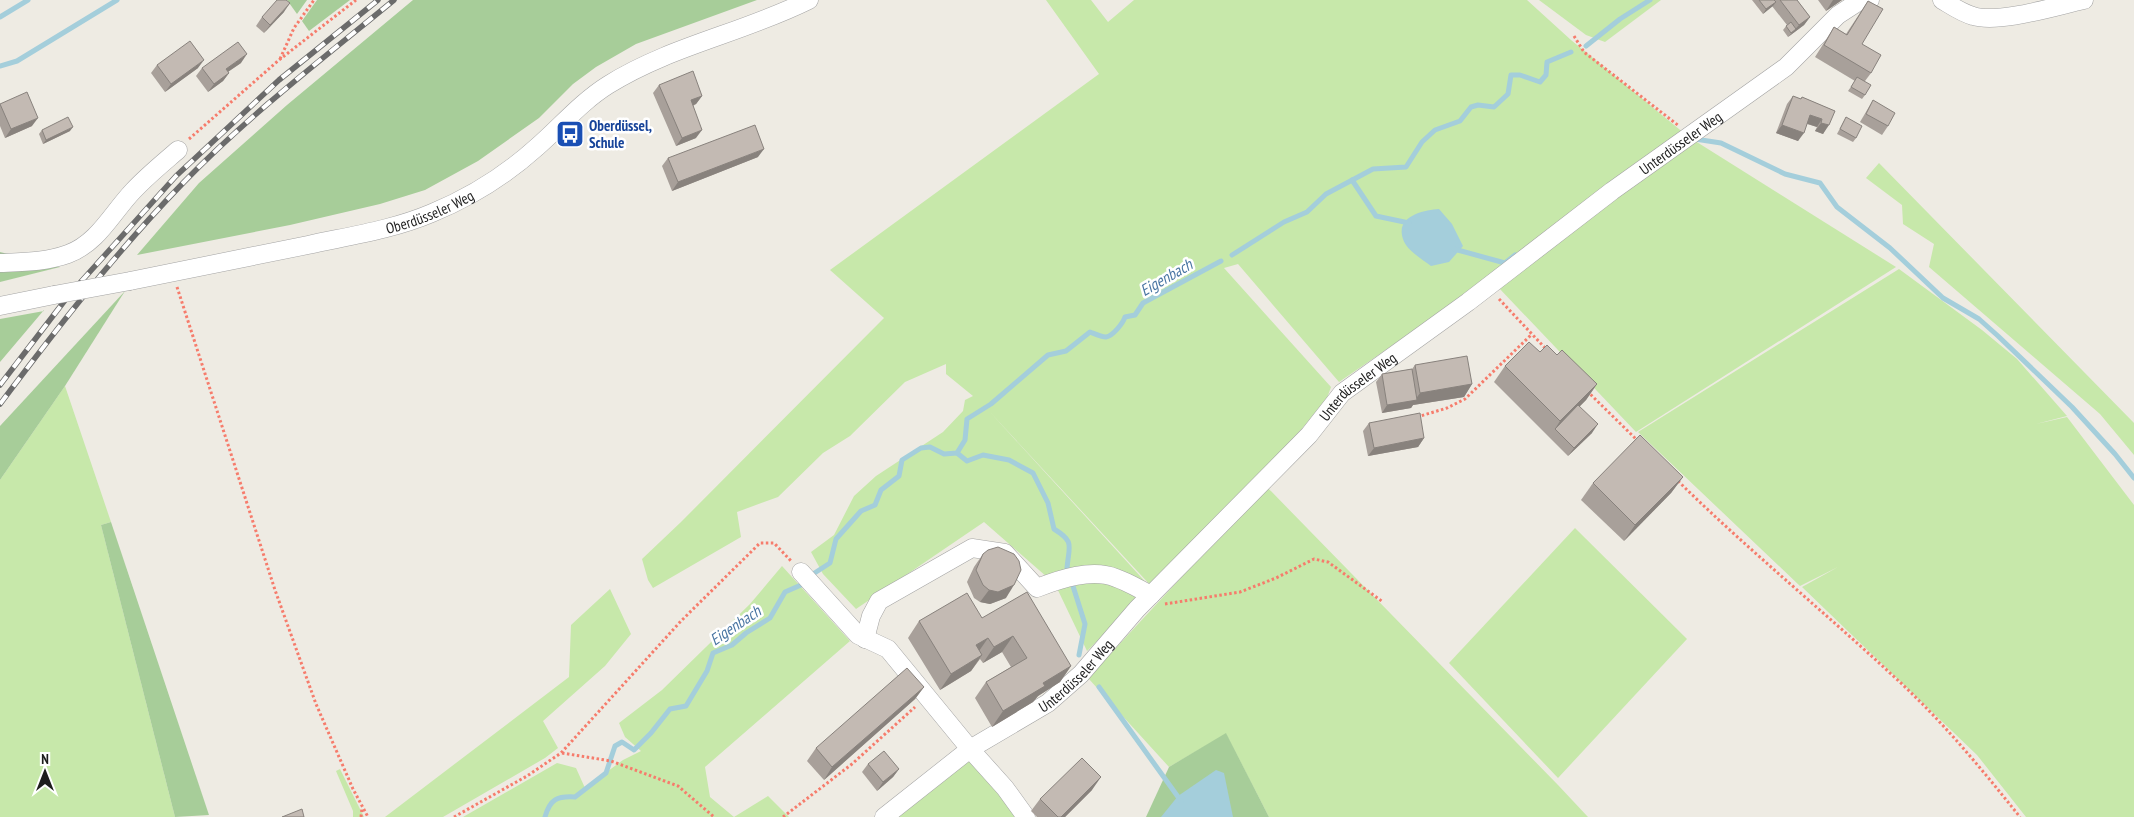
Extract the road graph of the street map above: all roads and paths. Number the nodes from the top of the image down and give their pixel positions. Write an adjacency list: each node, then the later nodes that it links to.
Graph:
1 (314, 0): 8 (path)
2 (356, 0): 8 (path)
3 (809, 0): 12 (street, Oberdüsseler Weg)
4 (1870, 0): 9 (street, Unterdüsseler Weg)
5 (1942, 0): 6 (street)
6 (2084, 0)
7 (1574, 36): 9 (path)
8 (280, 60): 10 (path)
9 (1690, 135): 13 (street, Unterdüsseler Weg)
10 (178, 150): 11 (street)
11 (0, 263)
12 (173, 272): 14 (street, Oberdüsseler Weg, bridge); 28 (path)
13 (1488, 287): 15 (path); 22 (street, Unterdüsseler Weg)
14 (0, 306)
15 (1532, 334): 16 (path); 18 (path)
16 (1549, 353)
17 (1581, 385): 19 (path)
18 (1414, 418)
19 (1644, 447)
20 (1672, 474): 36 (path)
21 (807, 579): 24 (street); 27 (path)
22 (1157, 600): 23 (path); 24 (street); 26 (street, Unterdüsseler Weg)
23 (1383, 602)
24 (865, 639): 25 (street)
25 (926, 696): 26 (street); 33 (path)
26 (970, 750): 34 (street, Unterdüsseler Weg); 35 (street)
27 (561, 753): 31 (path); 32 (path)
28 (362, 808): 29 (path); 30 (path)
29 (361, 817)
30 (368, 817)
31 (454, 817)
32 (714, 817)
33 (784, 817)
34 (884, 817)
35 (1026, 817)
36 (2020, 817)

